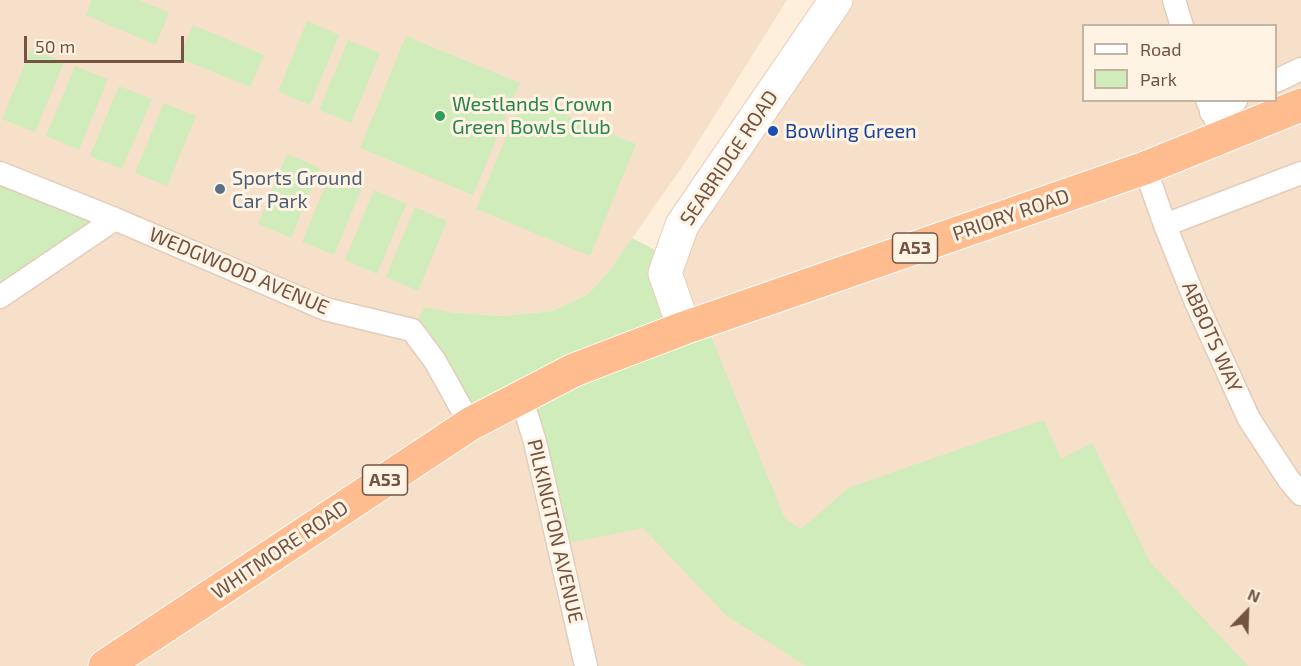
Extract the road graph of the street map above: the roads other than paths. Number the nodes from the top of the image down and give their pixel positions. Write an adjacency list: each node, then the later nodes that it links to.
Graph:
1 (836, 0): 15 (main road, SEABRIDGE ROAD)
2 (1174, 0): 3 (street)
3 (1181, 24)
4 (1301, 69): 5 (street)
5 (1277, 80)
6 (1233, 102): 8 (street, PRIORY ROAD)
7 (1301, 105): 8 (highway, PRIORY ROAD / A53)
8 (1214, 116): 9 (highway, PRIORY ROAD / A53)
9 (1146, 168): 13 (street, ABBOTS WAY); 15 (highway, PRIORY ROAD / A53)
10 (1301, 172): 13 (street)
11 (0, 173): 12 (street, WEDGWOOD AVENUE)
12 (115, 219): 14 (street); 17 (street, WEDGWOOD AVENUE)
13 (1165, 225): 18 (street, ABBOTS WAY)
14 (0, 297)
15 (684, 328): 16 (highway, WHITMORE ROAD / A53)
16 (521, 396): 17 (highway, WHITMORE ROAD / A53); 20 (street, PILKINGTON AVENUE)
17 (470, 424): 19 (highway, WHITMORE ROAD / A53)
18 (1301, 494)
19 (105, 666)
20 (586, 666)

